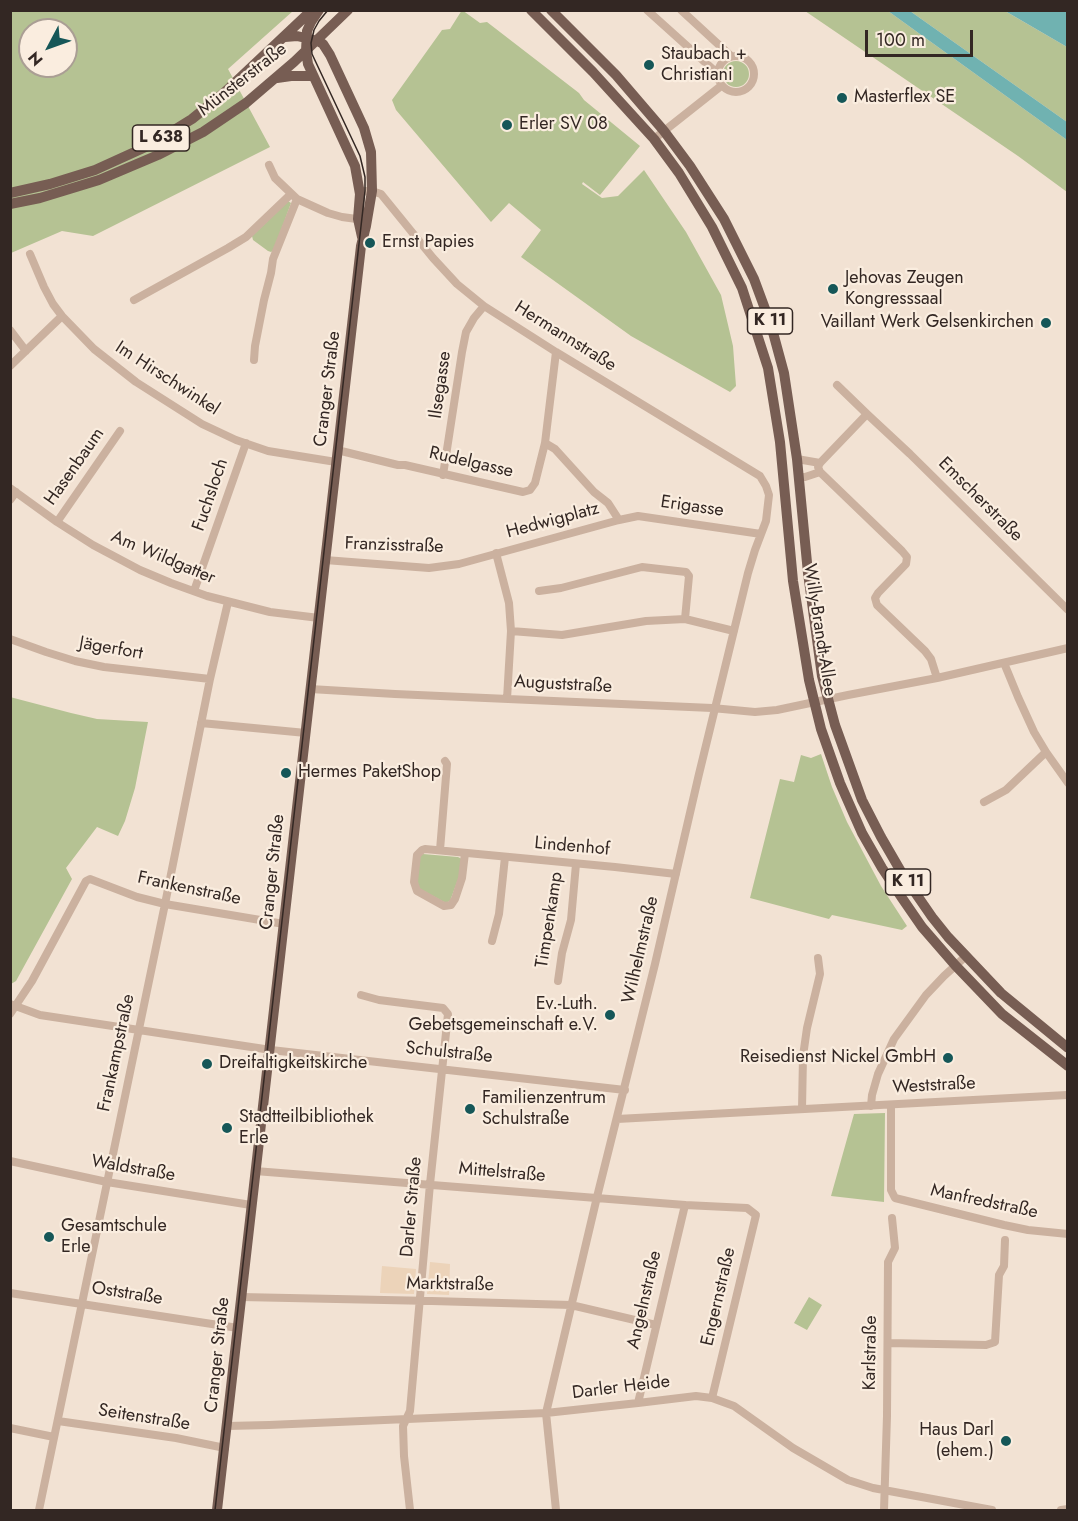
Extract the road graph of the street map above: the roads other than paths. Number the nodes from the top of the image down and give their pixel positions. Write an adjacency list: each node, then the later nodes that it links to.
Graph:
1 (312, 10): 9 (main road, Münsterstraße / L 638)
2 (320, 10): 10 (main road)
3 (348, 10): 8 (main road, Münsterstraße)
4 (531, 10): 19 (main road, Willy-Brandt-Allee / K 11)
5 (551, 10): 18 (main road, Willy-Brandt-Allee / K 11)
6 (647, 10): 14 (street)
7 (681, 10): 13 (street)
8 (331, 28): 10 (main road, Münsterstraße); 12 (main road)
9 (285, 37): 10 (main road); 22 (main road, Münsterstraße / L 638)
10 (311, 40): 11 (main road, Münsterstraße); 12 (main road, Cranger Straße)
11 (306, 51): 15 (main road, Cranger Straße); 16 (main road, Münsterstraße / L 638)
12 (330, 55): 21 (main road, Cranger Straße)
13 (732, 56): 14 (street); 17 (street)
14 (717, 74): 17 (street)
15 (312, 76): 16 (main road); 23 (main road, Cranger Straße)
16 (273, 80): 25 (main road, Münsterstraße / L 638)
17 (721, 86): 18 (street)
18 (664, 131): 19 (street); 42 (main road, Willy-Brandt-Allee / K 11)
19 (654, 139): 69 (main road, Willy-Brandt-Allee / K 11)
20 (269, 165): 24 (street)
21 (372, 191): 23 (street); 26 (main road, Cranger Straße); 29 (street, Hermannstraße)
22 (10, 193)
23 (360, 194): 26 (main road, Cranger Straße)
24 (294, 196): 26 (street); 28 (street); 34 (street)
25 (10, 204)
26 (363, 219): 41 (main road, Cranger Straße)
27 (30, 254): 30 (street, Im Hirschwinkel)
28 (134, 300)
29 (484, 306): 33 (street, Hermannstraße); 44 (street, Ilsegasse)
30 (62, 316): 32 (street); 39 (street, Im Hirschwinkel)
31 (10, 330): 32 (street)
32 (26, 351): 35 (street)
33 (556, 352): 40 (street, Rudelgasse); 47 (street, Hermannstraße)
34 (254, 360)
35 (10, 366)
36 (837, 385): 37 (street, Emscherstraße)
37 (867, 414): 43 (street); 56 (street, Emscherstraße)
38 (120, 431): 49 (street, Hasenbaum)
39 (246, 443): 41 (street, Im Hirschwinkel); 53 (street, Fuchsloch)
40 (544, 443): 44 (street, Rudelgasse); 48 (street, Hedwigplatz)
41 (337, 456): 44 (street, Rudelgasse); 52 (main road, Cranger Straße)
42 (796, 459): 43 (street); 45 (main road, Willy-Brandt-Allee / K 11)
43 (820, 467): 45 (street); 64 (street)
44 (443, 475)
45 (798, 477): 68 (main road, Willy-Brandt-Allee / K 11)
46 (12, 494): 49 (street, Am Wildgatter)
47 (769, 495): 50 (street, Wilhelmstraße)
48 (619, 520): 50 (street, Erigasse); 51 (street, Hedwigplatz)
49 (57, 522): 53 (street, Am Wildgatter)
50 (761, 534): 59 (street, Wilhelmstraße)
51 (496, 553): 52 (street, Franzisstraße); 60 (street)
52 (325, 560): 57 (main road, Cranger Straße)
53 (194, 591): 55 (street, Am Wildgatter)
54 (539, 591): 58 (street)
55 (228, 602): 57 (street, Am Wildgatter); 65 (street, Frankampstraße)
56 (1068, 610)
57 (319, 618): 66 (main road, Cranger Straße)
58 (685, 620): 59 (street); 60 (street)
59 (734, 631): 70 (street, Wilhelmstraße)
60 (511, 632): 67 (street)
61 (10, 639): 65 (street, Jägerfort)
62 (1068, 648): 63 (street)
63 (1004, 663): 64 (street); 73 (street)
64 (937, 678): 68 (street)
65 (210, 679): 71 (street, Frankampstraße)
66 (310, 689): 67 (street, Auguststraße); 72 (main road, Cranger Straße)
67 (507, 699): 70 (street, Auguststraße)
68 (827, 700): 69 (street); 85 (main road, Willy-Brandt-Allee / K 11)
69 (814, 703): 70 (street, Auguststraße); 87 (main road, Willy-Brandt-Allee / K 11)
70 (716, 708): 81 (street, Wilhelmstraße)
71 (201, 723): 72 (street); 82 (street, Frankampstraße)
72 (306, 732): 83 (main road, Cranger Straße)
73 (1046, 752): 75 (street); 76 (street)
74 (446, 761): 77 (street)
75 (1068, 783)
76 (984, 802)
77 (440, 850): 78 (street, Lindenhof); 78 (street, Lindenhof)
78 (465, 853): 79 (street, Lindenhof)
79 (505, 857): 80 (street, Lindenhof); 84 (street)
80 (576, 864): 81 (street, Lindenhof); 88 (street, Timpenkamp)
81 (676, 874): 96 (street, Wilhelmstraße)
82 (165, 904): 83 (street, Frankenstraße); 90 (street, Frankenstraße); 91 (street, Frankampstraße)
83 (284, 924): 93 (main road, Cranger Straße)
84 (492, 941)
85 (966, 956): 87 (street); 92 (main road, Willy-Brandt-Allee / K 11)
86 (818, 958): 100 (street)
87 (955, 965): 94 (main road, Willy-Brandt-Allee / K 11); 99 (street)
88 (558, 981)
89 (361, 995): 95 (street, Darler Straße)
90 (12, 1008): 91 (street, Schulstraße)
91 (139, 1030): 93 (street, Schulstraße); 104 (street, Frankampstraße)
92 (1068, 1048)
93 (270, 1049): 95 (street, Schulstraße); 103 (main road, Cranger Straße)
94 (1068, 1066)
95 (443, 1069): 96 (street, Schulstraße); 105 (street, Darler Straße)
96 (625, 1090): 101 (street, Wilhelmstraße)
97 (1067, 1095): 98 (street, Weststraße)
98 (891, 1105): 99 (street, Weststraße); 111 (street, Manfredstraße)
99 (871, 1106): 100 (street, Weststraße)
100 (802, 1109): 101 (street, Weststraße)
101 (616, 1119): 106 (street, Wilhelmstraße)
102 (10, 1161): 104 (street, Waldstraße)
103 (255, 1171): 105 (street, Mittelstraße); 107 (main road, Cranger Straße)
104 (108, 1182): 107 (street, Waldstraße); 116 (street, Frankampstraße)
105 (430, 1184): 106 (street, Mittelstraße); 115 (street, Darler Straße)
106 (597, 1197): 108 (street, Mittelstraße); 117 (street, Wilhelmstraße)
107 (251, 1205): 114 (main road, Cranger Straße)
108 (685, 1205): 109 (street, Mittelstraße); 118 (street, Angelnstraße)
109 (747, 1208): 121 (street, Engernstraße)
110 (892, 1218): 120 (street, Karlstraße)
111 (1068, 1234)
112 (1005, 1240): 120 (street)
113 (10, 1293): 116 (street, Oststraße)
114 (241, 1297): 115 (street, Marktstraße); 119 (main road, Cranger Straße)
115 (420, 1300): 117 (street, Marktstraße); 124 (street, Darler Straße)
116 (83, 1304): 119 (street, Oststraße); 125 (street, Frankampstraße)
117 (571, 1305): 118 (street, Marktstraße); 123 (street, Wilhelmstraße)
118 (656, 1325): 122 (street, Angelnstraße)
119 (238, 1328): 126 (main road, Cranger Straße)
120 (888, 1343): 130 (street, Karlstraße)
121 (712, 1398): 122 (street, Darler Heide); 130 (street, Darler Heide)
122 (638, 1403): 123 (street, Darler Heide)
123 (546, 1413): 124 (street, Darler Heide); 135 (street, Wilhelmstraße)
124 (407, 1419): 126 (street, Darler Heide); 134 (street, Darler Straße)
125 (58, 1421): 128 (street, Frankampstraße); 129 (street, Seitenstraße)
126 (227, 1426): 129 (main road, Cranger Straße)
127 (10, 1428): 128 (street)
128 (54, 1437): 132 (street, Frankampstraße)
129 (225, 1448): 133 (main road, Cranger Straße)
130 (885, 1490): 136 (street, Karlstraße); 137 (street, Darler Heide)
131 (1068, 1509): 138 (street)
132 (39, 1510)
133 (218, 1510)
134 (410, 1510)
135 (556, 1510)
136 (884, 1510)
137 (992, 1510)
138 (1061, 1510)

